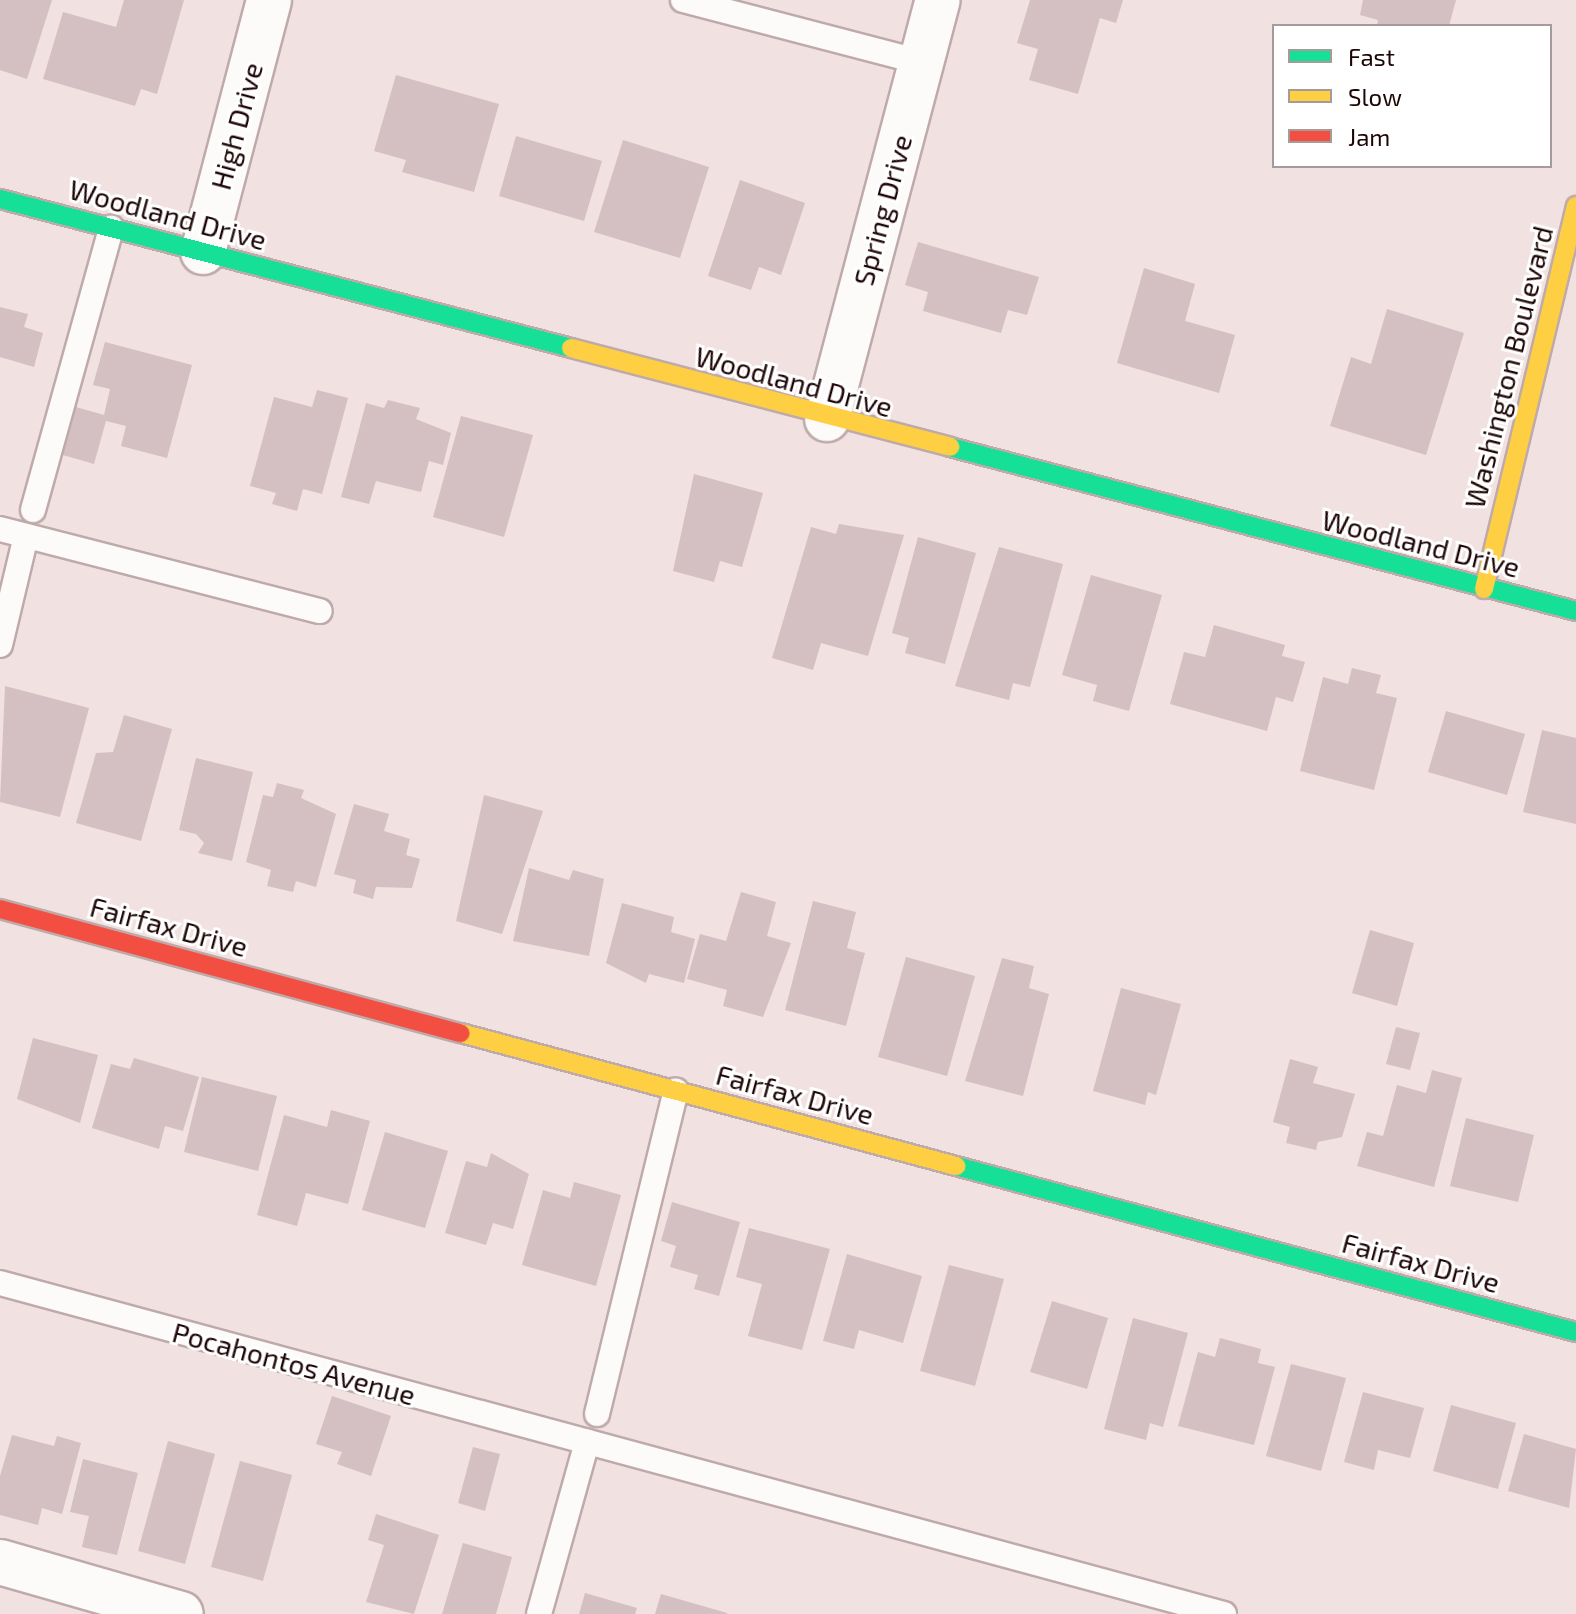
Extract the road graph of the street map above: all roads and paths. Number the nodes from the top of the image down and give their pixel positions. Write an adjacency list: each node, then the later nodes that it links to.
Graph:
1 (269, 0): 9 (street, High Drive)
2 (683, 0): 4 (lane)
3 (938, 0): 4 (street, Spring Drive)
4 (921, 62): 10 (street, Spring Drive)
5 (0, 199): 7 (street, Woodland Drive)
6 (1576, 206): 8 (street, Washington Boulevard)
7 (111, 228): 9 (street, Woodland Drive); 11 (lane)
8 (1573, 232): 14 (street, Washington Boulevard)
9 (203, 252): 10 (street, Woodland Drive)
10 (827, 419): 14 (street, Woodland Drive)
11 (33, 510)
12 (0, 529): 13 (lane)
13 (26, 536): 15 (lane); 17 (lane)
14 (1484, 589): 16 (street, Woodland Drive)
15 (320, 611)
16 (1576, 611)
17 (0, 645)
18 (0, 909): 19 (street, Fairfax Drive)
19 (676, 1091): 21 (street, Fairfax Drive); 22 (lane)
20 (0, 1283): 23 (lane, Pocahontos Avenue)
21 (1576, 1332)
22 (597, 1414)
23 (587, 1442): 26 (lane); 27 (lane, Pocahontos Avenue)
24 (0, 1562): 25 (street)
25 (181, 1614)
26 (539, 1614)
27 (1224, 1614)

